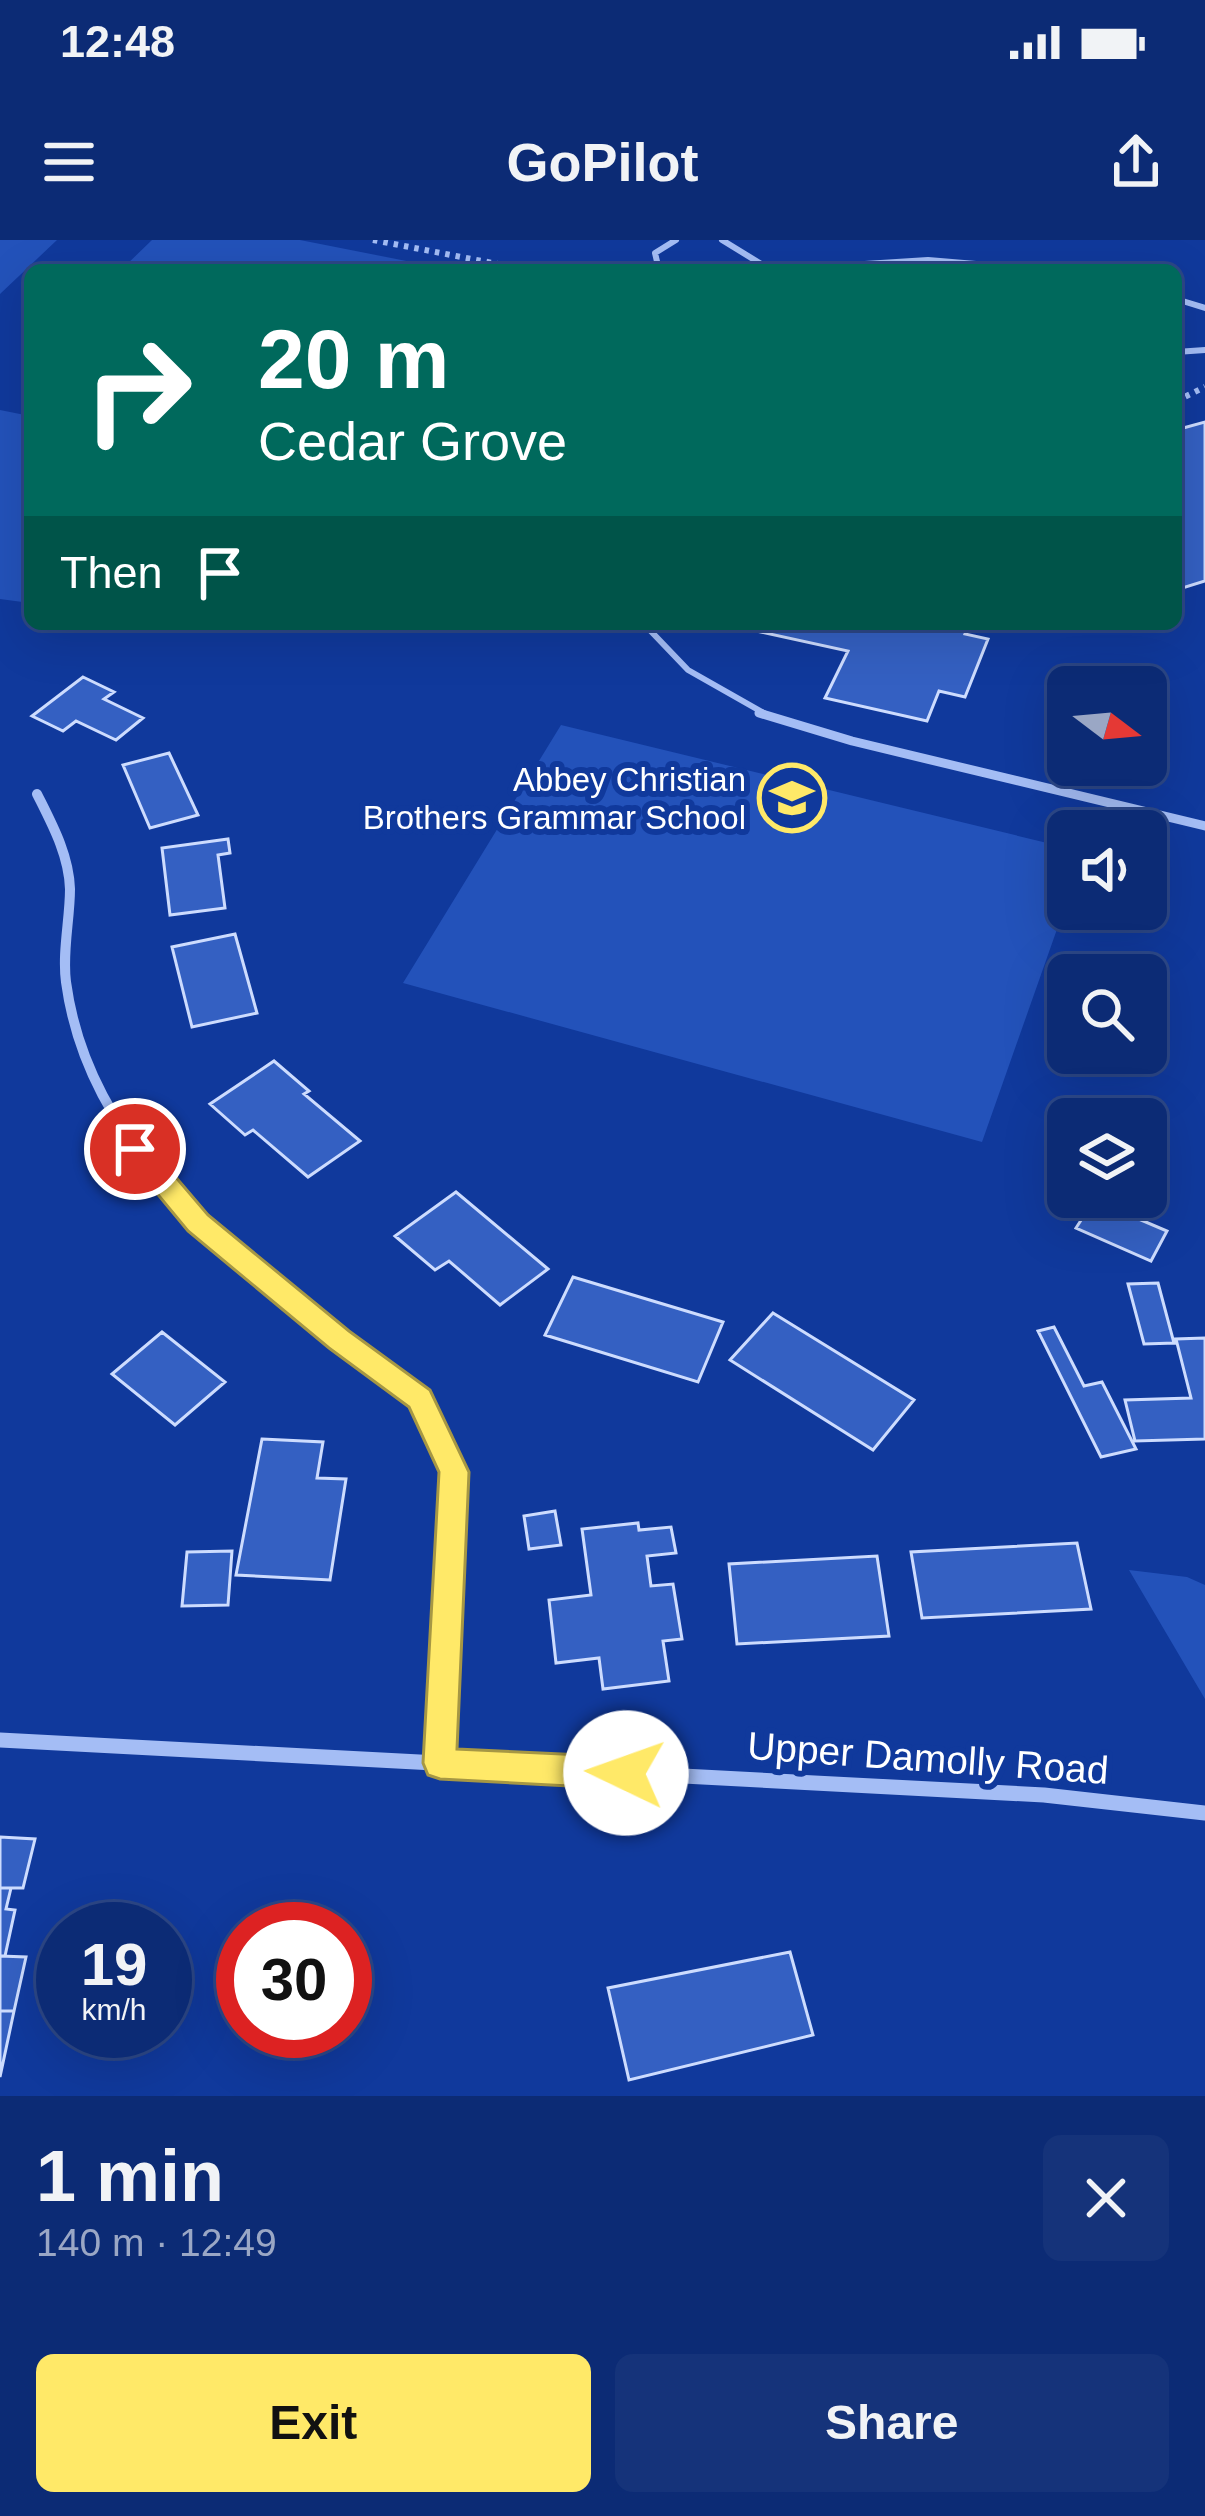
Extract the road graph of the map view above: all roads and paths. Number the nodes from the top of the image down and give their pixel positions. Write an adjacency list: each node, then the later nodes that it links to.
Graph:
1 (373, 240): 4 (path)
2 (676, 240): 5 (lane)
3 (722, 240): 6 (lane)
4 (498, 264)
5 (658, 264)
6 (760, 264)
7 (865, 264): 8 (lane)
8 (976, 264)
9 (650, 630): 11 (lane)
10 (37, 794): 13 (street)
11 (1205, 826)
12 (0, 1740): 13 (street, Upper Damolly Road)
13 (440, 1763): 14 (street, Upper Damolly Road)
14 (1205, 1813)

